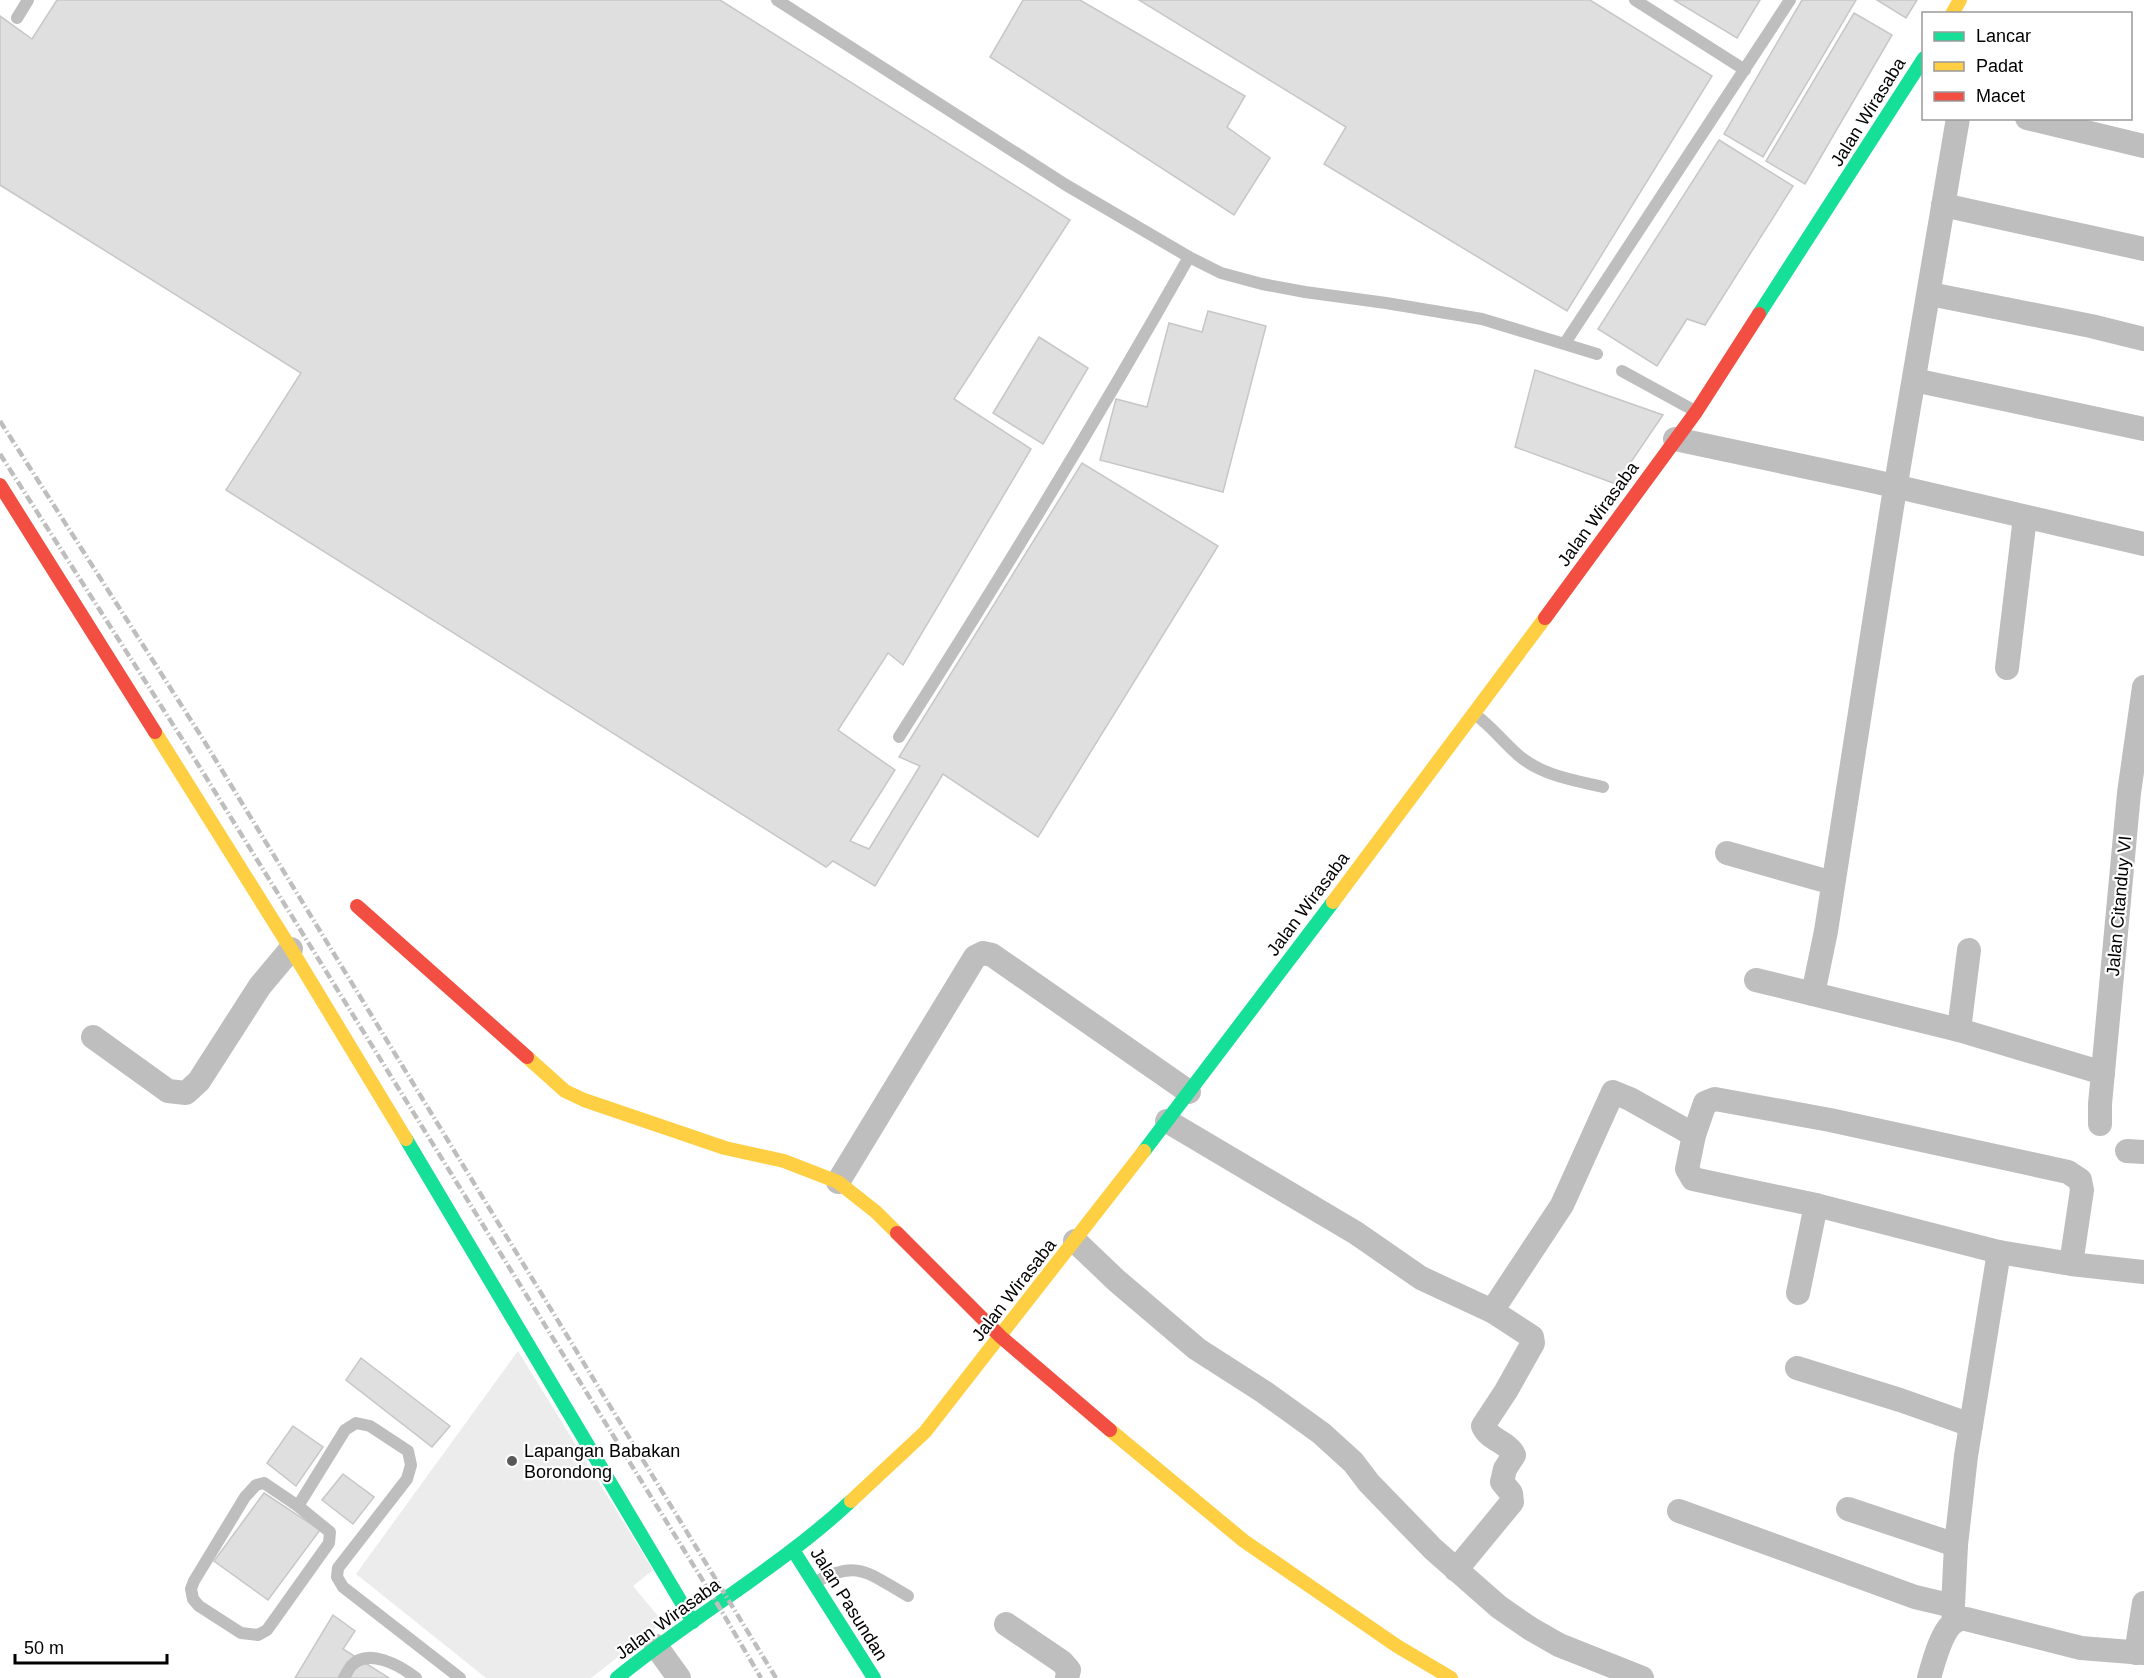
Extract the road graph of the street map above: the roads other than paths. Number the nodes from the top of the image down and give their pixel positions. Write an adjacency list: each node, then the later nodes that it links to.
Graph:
1 (28, 0): 5 (lane)
2 (777, 0): 13 (lane)
3 (1635, 0): 7 (lane)
4 (1790, 0): 7 (lane)
5 (17, 18)
6 (1922, 60): 20 (street, Jalan Wirasaba)
7 (1745, 70): 16 (lane)
8 (1959, 120): 11 (street)
9 (2035, 120): 10 (street)
10 (2144, 146)
11 (1943, 205): 12 (street); 14 (street)
12 (2144, 249)
13 (1189, 257): 16 (lane); 31 (lane)
14 (1930, 294): 15 (street); 19 (street)
15 (2144, 339)
16 (1565, 344): 17 (lane)
17 (1597, 354)
18 (1622, 371): 20 (lane)
19 (1914, 380): 21 (street); 24 (street)
20 (1696, 412): 22 (street, Jalan Wirasaba)
21 (2144, 429)
22 (1675, 439): 24 (street); 30 (street, Jalan Wirasaba)
23 (0, 485): 25 (street)
24 (1896, 488): 26 (street); 34 (street)
25 (8, 513): 36 (street)
26 (2025, 517): 27 (street); 28 (street)
27 (2144, 544)
28 (2007, 668)
29 (2144, 687): 42 (street, Jalan Citanduy VI)
30 (1474, 714): 32 (lane); 43 (street, Jalan Wirasaba)
31 (899, 737)
32 (1602, 787)
33 (1727, 853): 34 (street)
34 (1833, 883): 39 (street)
35 (357, 906): 47 (street)
36 (291, 949): 41 (street); 68 (street)
37 (1969, 950): 40 (street)
38 (1756, 980): 39 (street)
39 (1813, 994): 40 (street)
40 (1959, 1030): 42 (street)
41 (93, 1036)
42 (2103, 1072): 45 (street, Jalan Citanduy VI)
43 (1189, 1092): 44 (street, Jalan Wirasaba); 47 (street)
44 (1167, 1121): 49 (street, Jalan Wirasaba); 54 (street)
45 (2100, 1124)
46 (1694, 1135): 48 (street); 51 (street); 54 (street)
47 (838, 1182): 55 (street)
48 (1816, 1205): 50 (street); 53 (street)
49 (1075, 1241): 55 (street, Jalan Wirasaba); 63 (street)
50 (1999, 1252): 51 (street); 57 (street)
51 (2071, 1264): 52 (street)
52 (2144, 1272)
53 (1798, 1293)
54 (1492, 1311): 63 (street)
55 (1001, 1336): 62 (street, Jalan Wirasaba); 79 (street)
56 (1797, 1368): 57 (street)
57 (1971, 1425): 61 (street)
58 (298, 1506): 58 (lane); 74 (lane)
59 (1848, 1509): 61 (street)
60 (1679, 1511): 67 (street)
61 (1956, 1545): 67 (street)
62 (793, 1550): 64 (street, Jalan Pasundan); 68 (street, Jalan Wirasaba)
63 (1456, 1570): 80 (street)
64 (813, 1584): 65 (lane); 77 (street, Jalan Pasundan)
65 (909, 1596)
66 (2144, 1603): 71 (street)
67 (1954, 1614): 71 (street); 81 (street)
68 (693, 1622): 70 (street, Jalan Wirasaba)
69 (1006, 1624): 78 (street)
70 (656, 1646): 75 (street, Jalan Wirasaba); 76 (street)
71 (2140, 1653)
72 (344, 1678): 73 (lane)
73 (416, 1678)
74 (460, 1678)
75 (617, 1678)
76 (679, 1678)
77 (874, 1678)
78 (1067, 1678)
79 (1451, 1678)
80 (1642, 1678)
81 (1929, 1678)

